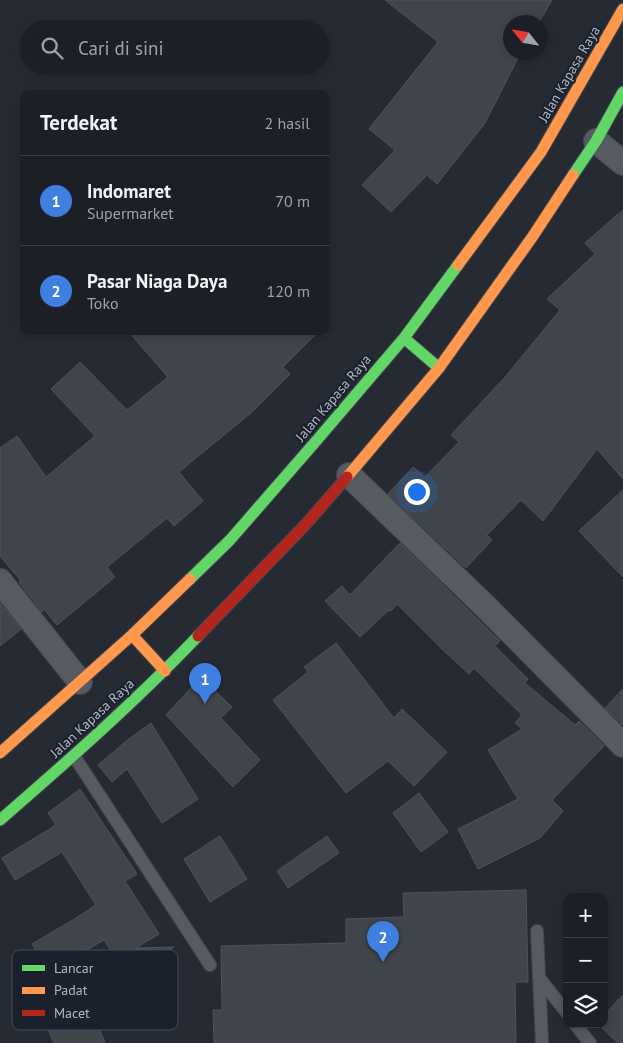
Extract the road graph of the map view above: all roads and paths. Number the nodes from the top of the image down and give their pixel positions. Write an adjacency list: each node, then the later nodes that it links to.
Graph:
1 (623, 9): 5 (highway, Jalan Kapasa Raya)
2 (623, 92): 3 (highway, Jalan Kapasa Raya)
3 (596, 141): 4 (street); 6 (highway, Jalan Kapasa Raya)
4 (623, 163)
5 (404, 338): 6 (highway); 9 (highway, Jalan Kapasa Raya)
6 (440, 368): 7 (highway, Jalan Kapasa Raya)
7 (349, 475): 10 (highway, Jalan Kapasa Raya); 12 (street)
8 (0, 581): 11 (street)
9 (132, 635): 10 (highway); 11 (highway, Jalan Kapasa Raya)
10 (165, 671): 14 (highway, Jalan Kapasa Raya)
11 (80, 682): 13 (highway, Jalan Kapasa Raya)
12 (623, 746)
13 (0, 753)
14 (74, 756): 15 (highway, Jalan Kapasa Raya); 17 (lane)
15 (0, 820)
16 (537, 931): 18 (lane)
17 (210, 965)
18 (540, 979): 19 (lane); 21 (lane)
19 (563, 1009)
20 (578, 1028): 22 (lane)
21 (542, 1043)
22 (590, 1043)

